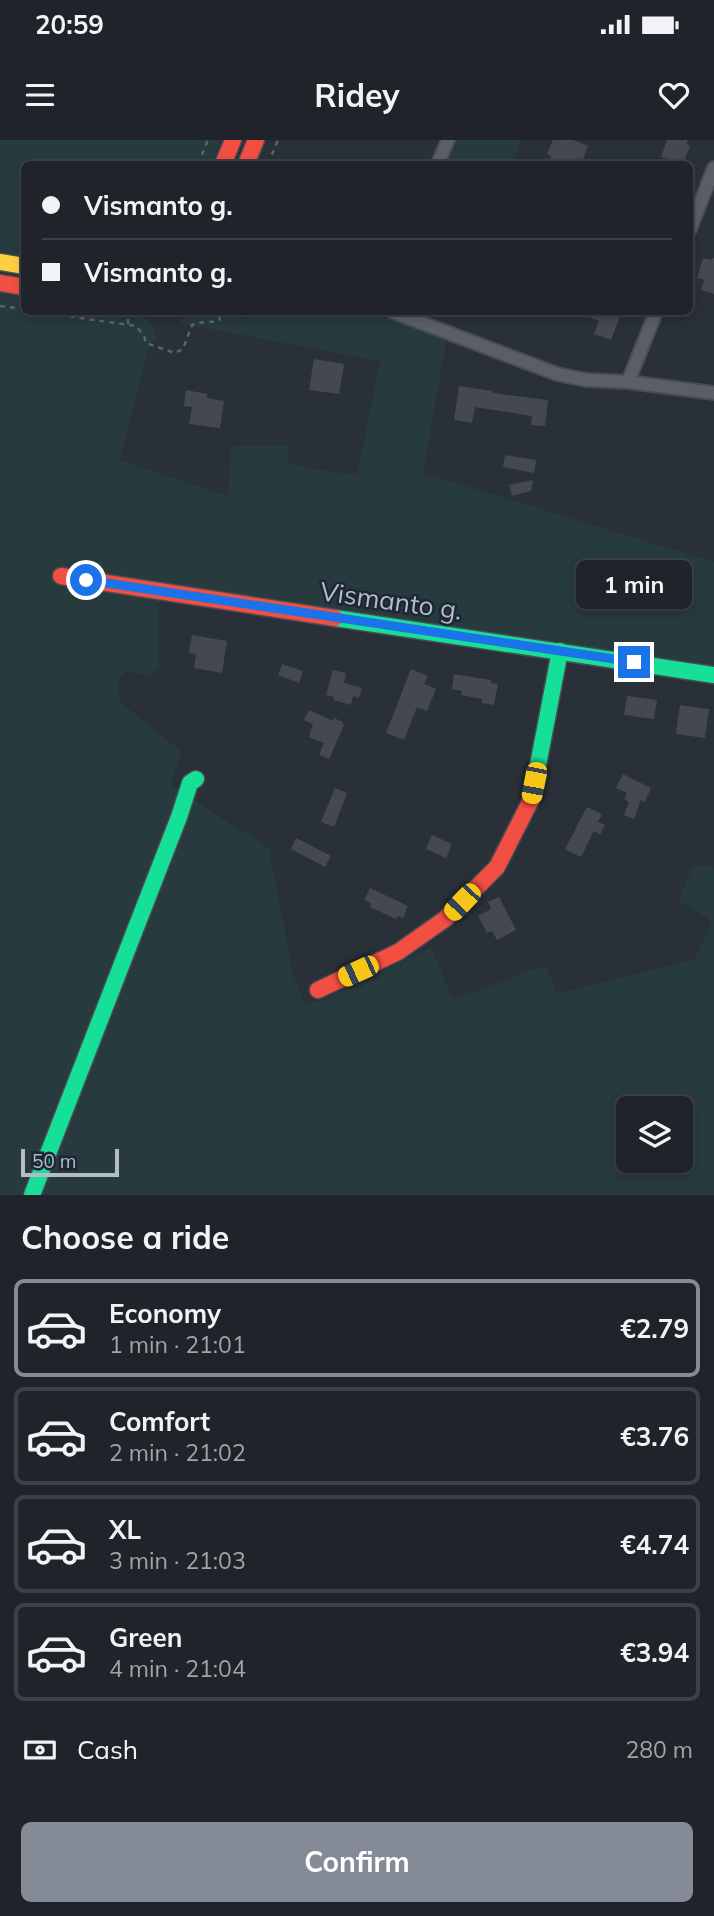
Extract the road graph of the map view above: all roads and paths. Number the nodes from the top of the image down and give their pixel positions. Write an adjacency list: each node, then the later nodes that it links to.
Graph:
1 (208, 140): 6 (path)
2 (233, 140): 7 (street)
3 (256, 140): 8 (street)
4 (278, 140): 9 (path)
5 (449, 140): 10 (street)
6 (199, 161)
7 (224, 161)
8 (247, 161)
9 (269, 161)
10 (439, 161)
11 (714, 168): 12 (street)
12 (693, 221)
13 (0, 262): 14 (street)
14 (21, 266)
15 (0, 283): 16 (street)
16 (21, 286)
17 (0, 306): 18 (path)
18 (21, 309)
19 (62, 315): 24 (path)
20 (128, 315): 24 (path)
21 (220, 315): 24 (path)
22 (401, 315): 25 (street)
23 (655, 315): 25 (street)
24 (128, 324)
25 (628, 382): 26 (street)
26 (714, 393)
27 (61, 576): 28 (street, Vismanto g.)
28 (560, 651): 29 (street, Vismanto g.); 31 (street)
29 (714, 675)
30 (196, 779): 32 (street)
31 (317, 990)
32 (32, 1195)

